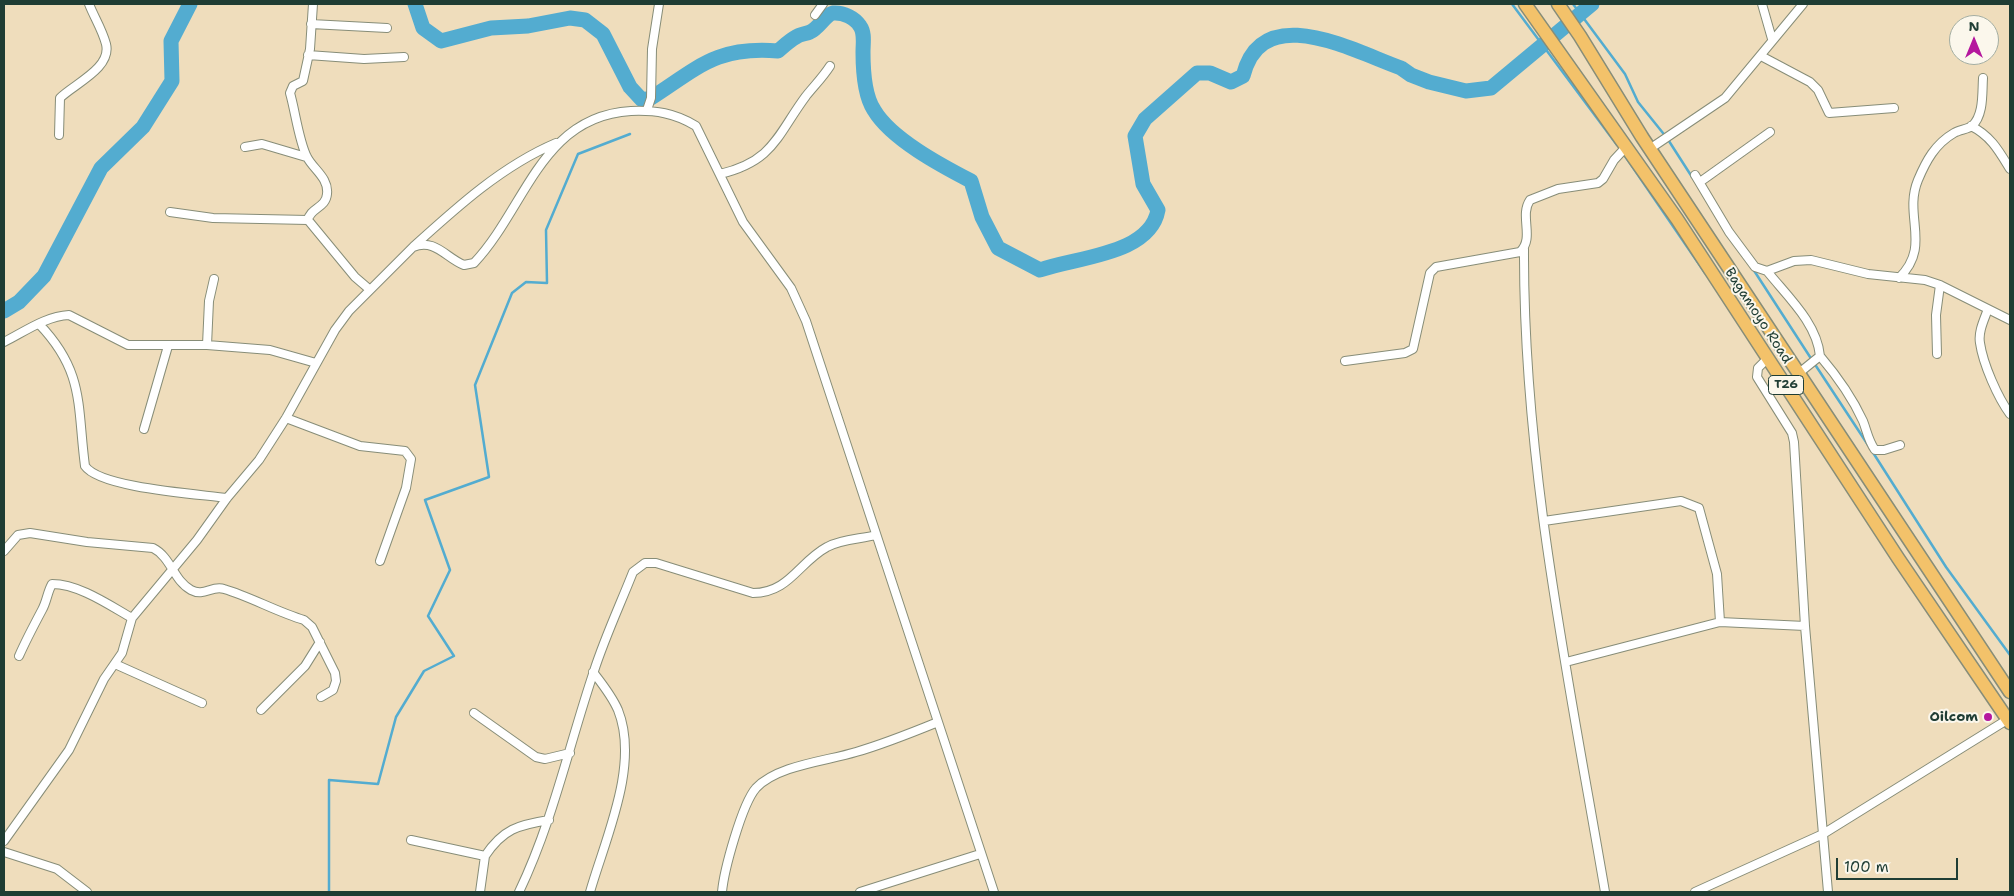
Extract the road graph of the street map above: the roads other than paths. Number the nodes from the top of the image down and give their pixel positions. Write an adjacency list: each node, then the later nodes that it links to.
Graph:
1 (89, 4): 22 (street)
2 (313, 4): 10 (street)
3 (659, 4): 19 (street)
4 (823, 4): 9 (street)
5 (1558, 4): 26 (highway, Bagamoyo Road / T26)
6 (1762, 4): 12 (street)
7 (1803, 4): 12 (street)
8 (1528, 8): 24 (highway, Bagamoyo Road / T26)
9 (815, 15)
10 (311, 24): 11 (street); 13 (street)
11 (387, 28)
12 (1772, 39): 15 (street)
13 (308, 55): 14 (street); 27 (street)
14 (404, 56)
15 (1760, 56): 18 (street); 26 (street)
16 (830, 66): 29 (street)
17 (1983, 78): 20 (street)
18 (1894, 108)
19 (648, 110): 23 (street); 29 (street)
20 (1971, 126): 28 (street); 37 (street)
21 (1770, 132): 31 (street)
22 (59, 135)
23 (558, 142): 34 (street); 34 (street)
24 (1627, 146): 35 (street); 49 (highway, Bagamoyo Road / T26)
25 (245, 147): 27 (street)
26 (1651, 148): 52 (highway, Bagamoyo Road / T26)
27 (306, 157): 33 (street)
28 (2010, 169)
29 (720, 174): 59 (street)
30 (1695, 175): 31 (street)
31 (1700, 182): 36 (street)
32 (170, 212): 33 (street)
33 (308, 220): 40 (street)
34 (413, 248): 40 (street)
35 (1524, 249): 50 (street); 58 (street)
36 (1767, 271): 37 (street); 48 (street)
37 (1899, 278): 39 (street)
38 (214, 279): 45 (street)
39 (1940, 285): 41 (street); 47 (street)
40 (369, 289): 51 (street)
41 (1988, 309): 42 (street); 53 (street)
42 (2010, 320)
43 (39, 324): 44 (street); 46 (street); 57 (street)
44 (4, 342)
45 (208, 345): 46 (street); 51 (street)
46 (168, 346): 55 (street)
47 (1937, 354)
48 (1820, 356): 52 (street); 56 (street)
49 (1768, 358): 65 (street); 76 (highway, Bagamoyo Road / T26)
50 (1345, 360)
51 (316, 363): 54 (street)
52 (1799, 373): 71 (highway, Bagamoyo Road / T26)
53 (2010, 414)
54 (286, 418): 57 (street); 61 (street)
55 (144, 429)
56 (1900, 445)
57 (227, 498): 62 (street)
58 (1544, 521): 64 (street); 68 (street)
59 (876, 535): 70 (street); 77 (street)
60 (4, 551): 62 (street)
61 (380, 561)
62 (173, 568): 63 (street); 66 (street)
63 (132, 618): 67 (street); 69 (street)
64 (1720, 622): 65 (street); 68 (street)
65 (1805, 626): 80 (street)
66 (320, 642): 72 (street); 74 (street)
67 (19, 656)
68 (1566, 662): 93 (street)
69 (115, 664): 73 (street); 82 (street)
70 (593, 672): 78 (street); 89 (street)
71 (2010, 692)
72 (321, 697)
73 (202, 703)
74 (261, 710)
75 (474, 713): 78 (street)
76 (2009, 720): 80 (street)
77 (938, 722): 84 (street); 90 (street)
78 (570, 753): 79 (street)
79 (549, 820): 85 (street); 88 (street)
80 (1822, 834): 94 (street); 95 (street)
81 (411, 840): 85 (street)
82 (4, 841)
83 (4, 852): 86 (street)
84 (980, 854): 91 (street); 92 (street)
85 (486, 856): 87 (street)
86 (87, 892)
87 (480, 892)
88 (520, 892)
89 (590, 892)
90 (722, 892)
91 (860, 892)
92 (994, 892)
93 (1605, 892)
94 (1695, 892)
95 (1828, 892)

